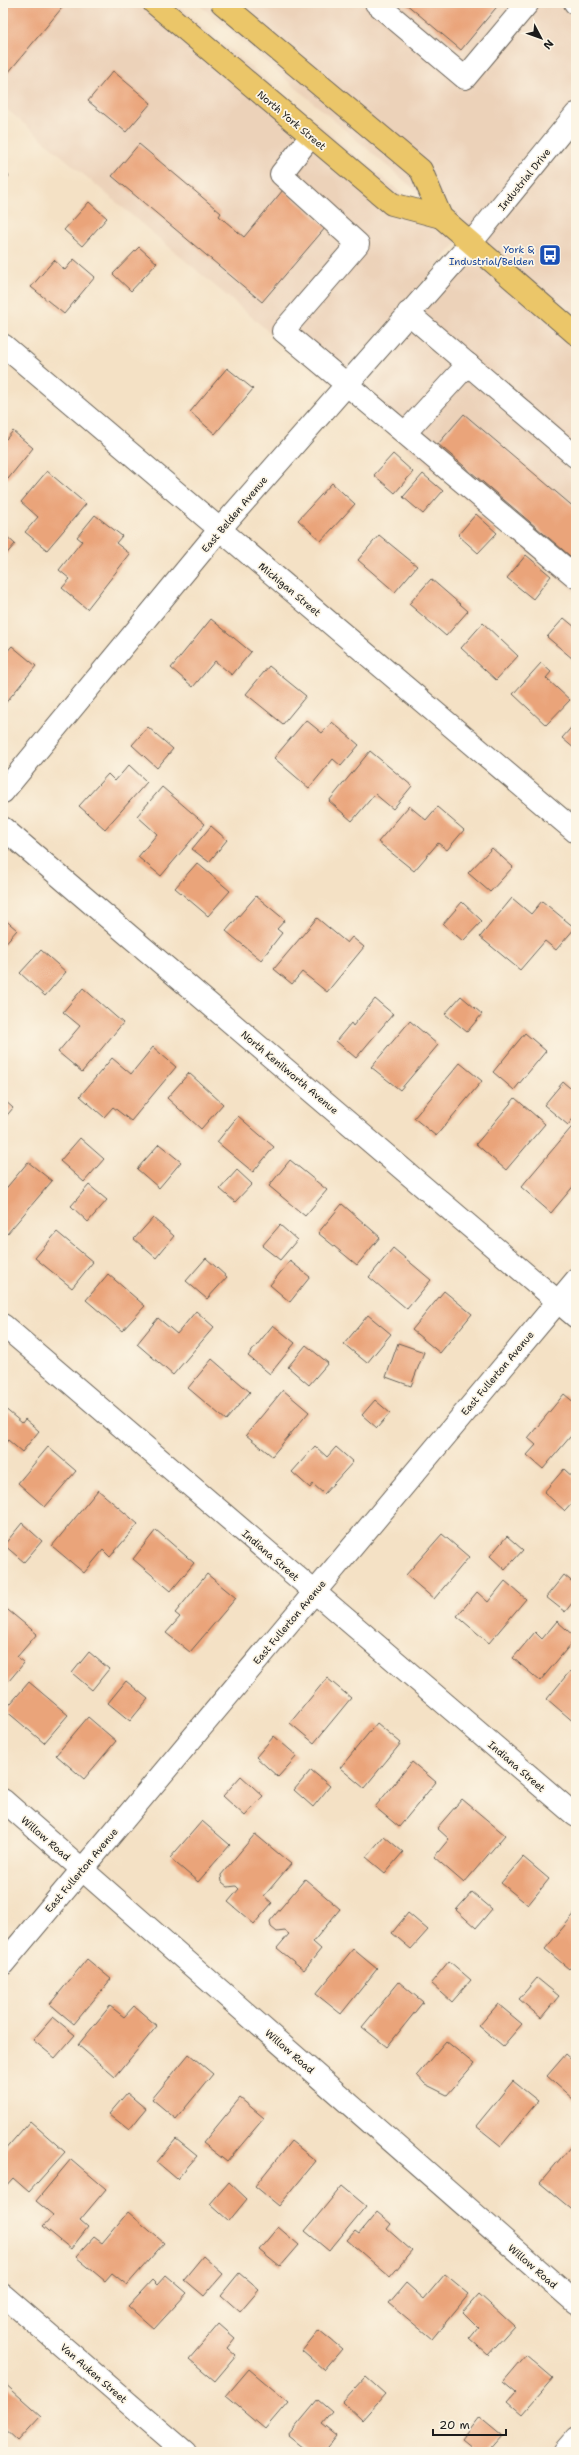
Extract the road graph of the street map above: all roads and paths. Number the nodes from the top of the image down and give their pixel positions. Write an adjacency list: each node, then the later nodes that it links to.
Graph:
1 (154, 3): 6 (main road, North York Street)
2 (222, 3): 7 (main road, North York Street)
3 (376, 3): 4 (street)
4 (528, 3)
5 (576, 114): 8 (street, Industrial Drive)
6 (311, 136): 7 (main road, North York Street); 13 (street)
7 (441, 217): 8 (main road, North York Street)
8 (471, 243): 9 (street, East Belden Avenue); 10 (main road, North York Street)
9 (408, 313): 12 (street); 13 (street, East Belden Avenue)
10 (576, 334)
11 (3, 346): 16 (street, Michigan Street)
12 (468, 364): 14 (street); 15 (street)
13 (346, 384): 14 (street); 16 (street, East Belden Avenue)
14 (405, 433): 17 (street)
15 (576, 457)
16 (220, 529): 18 (street, East Belden Avenue); 20 (street, Michigan Street)
17 (576, 577)
18 (3, 792)
19 (3, 828): 22 (street, North Kenilworth Avenue)
20 (576, 832)
21 (576, 1280): 22 (street, East Fullerton Avenue)
22 (558, 1301): 23 (street, North Kenilworth Avenue); 25 (street, East Fullerton Avenue)
23 (576, 1317)
24 (3, 1326): 25 (street, Indiana Street)
25 (314, 1592): 27 (street, Indiana Street); 28 (street, East Fullerton Avenue)
26 (3, 1800): 28 (street, Willow Road)
27 (576, 1816)
28 (82, 1869): 29 (street, East Fullerton Avenue); 31 (street, Willow Road)
29 (3, 1964)
30 (3, 2295): 33 (street, Van Auken Street)
31 (576, 2303)
32 (576, 2438): 34 (street)
33 (185, 2452)
34 (564, 2452)

